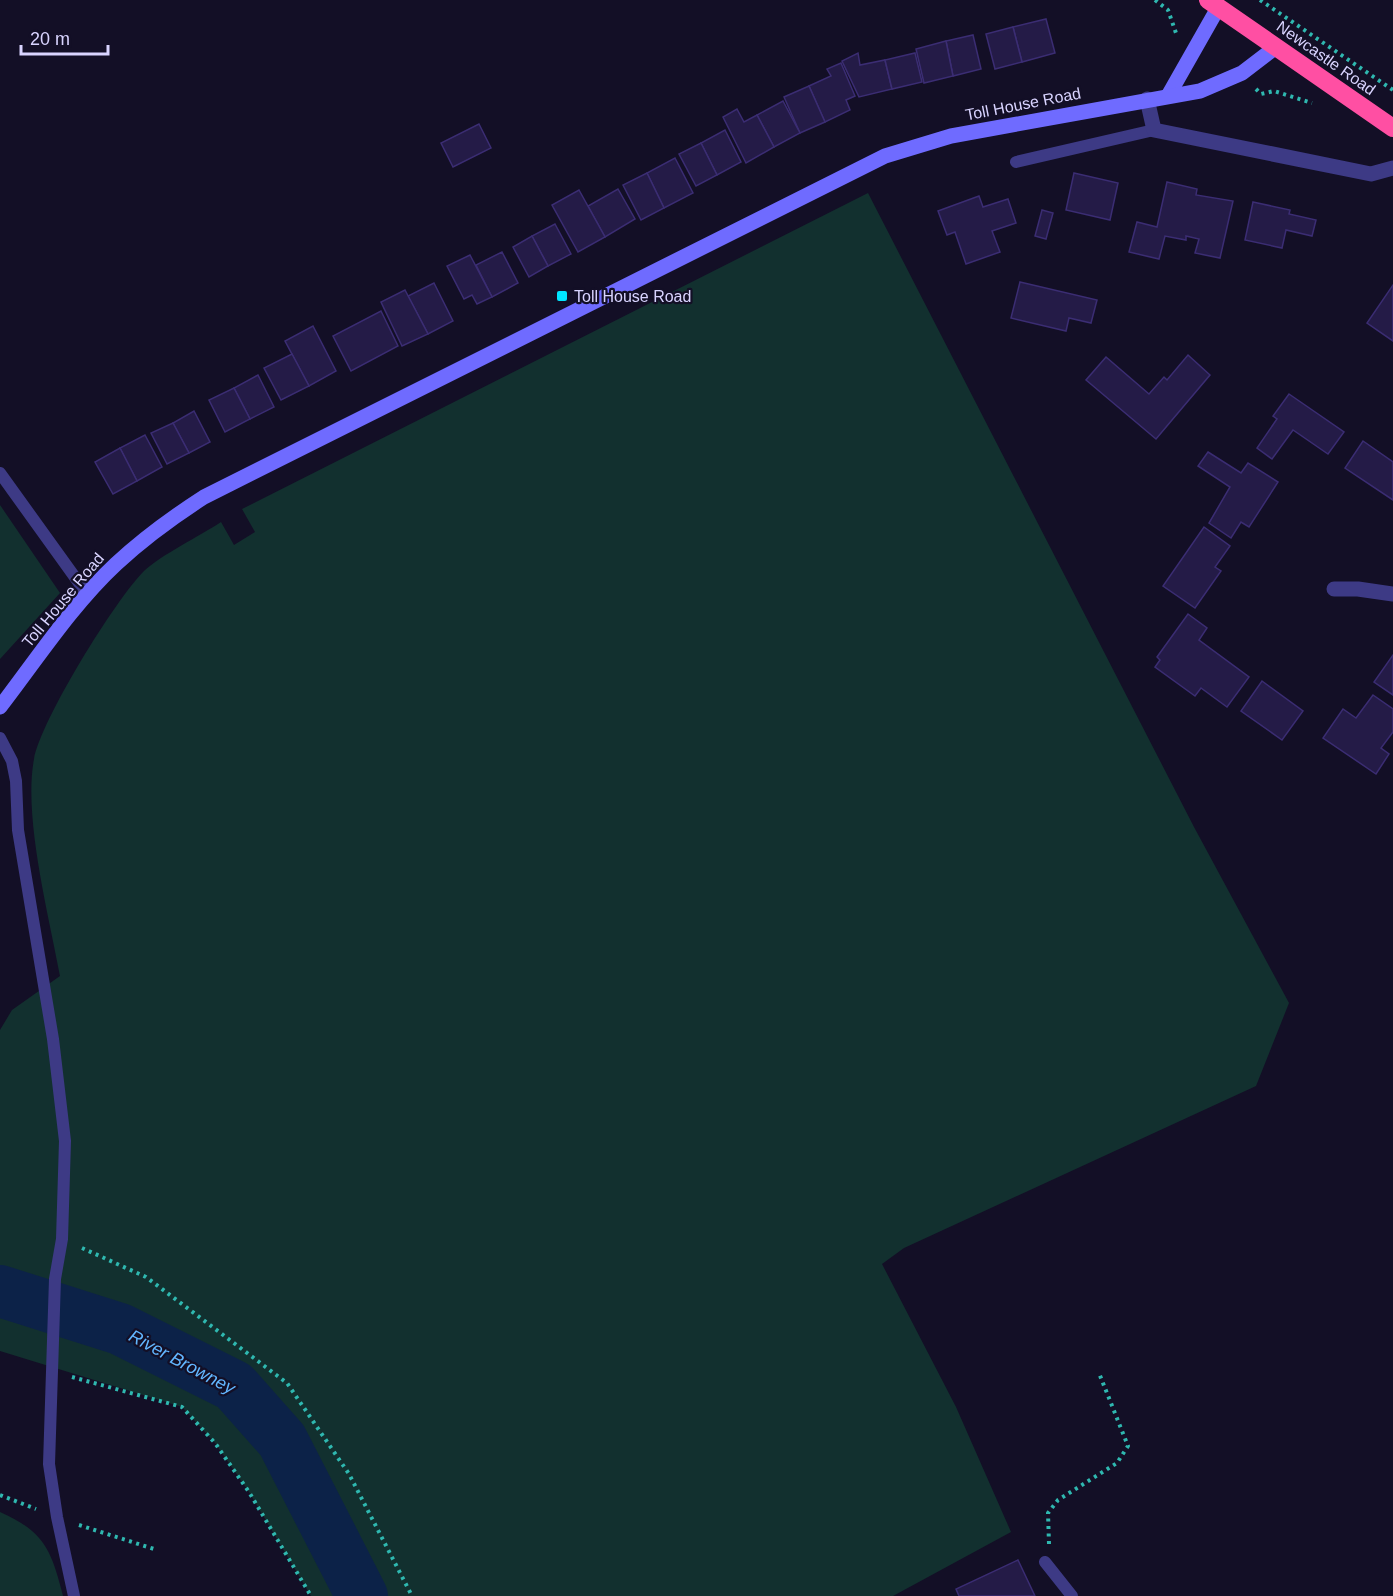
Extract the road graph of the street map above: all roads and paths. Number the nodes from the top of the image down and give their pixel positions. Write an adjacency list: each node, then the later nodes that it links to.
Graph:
1 (1155, 0): 4 (path)
2 (1260, 0): 7 (path)
3 (1213, 4): 5 (highway, Newcastle Road); 8 (street)
4 (1176, 35)
5 (1276, 47): 6 (street, Toll House Road); 11 (highway, Newcastle Road)
6 (1242, 73): 8 (street, Toll House Road); 10 (path)
7 (1393, 90)
8 (1168, 96): 9 (street, Toll House Road)
9 (1147, 99): 12 (street); 17 (street, Toll House Road)
10 (1320, 108)
11 (1393, 128)
12 (1154, 130): 13 (lane); 14 (street)
13 (1016, 162)
14 (1393, 168)
15 (0, 473): 17 (lane)
16 (1334, 589): 18 (street)
17 (87, 594): 19 (street, Toll House Road)
18 (1393, 594)
19 (0, 706)
20 (0, 738): 21 (lane)
21 (62, 1239): 22 (lane); 27 (path)
22 (51, 1372): 25 (lane); 26 (path)
23 (1099, 1373): 24 (path)
24 (1045, 1562): 28 (lane)
25 (74, 1596)
26 (311, 1596)
27 (412, 1596)
28 (1072, 1596)

